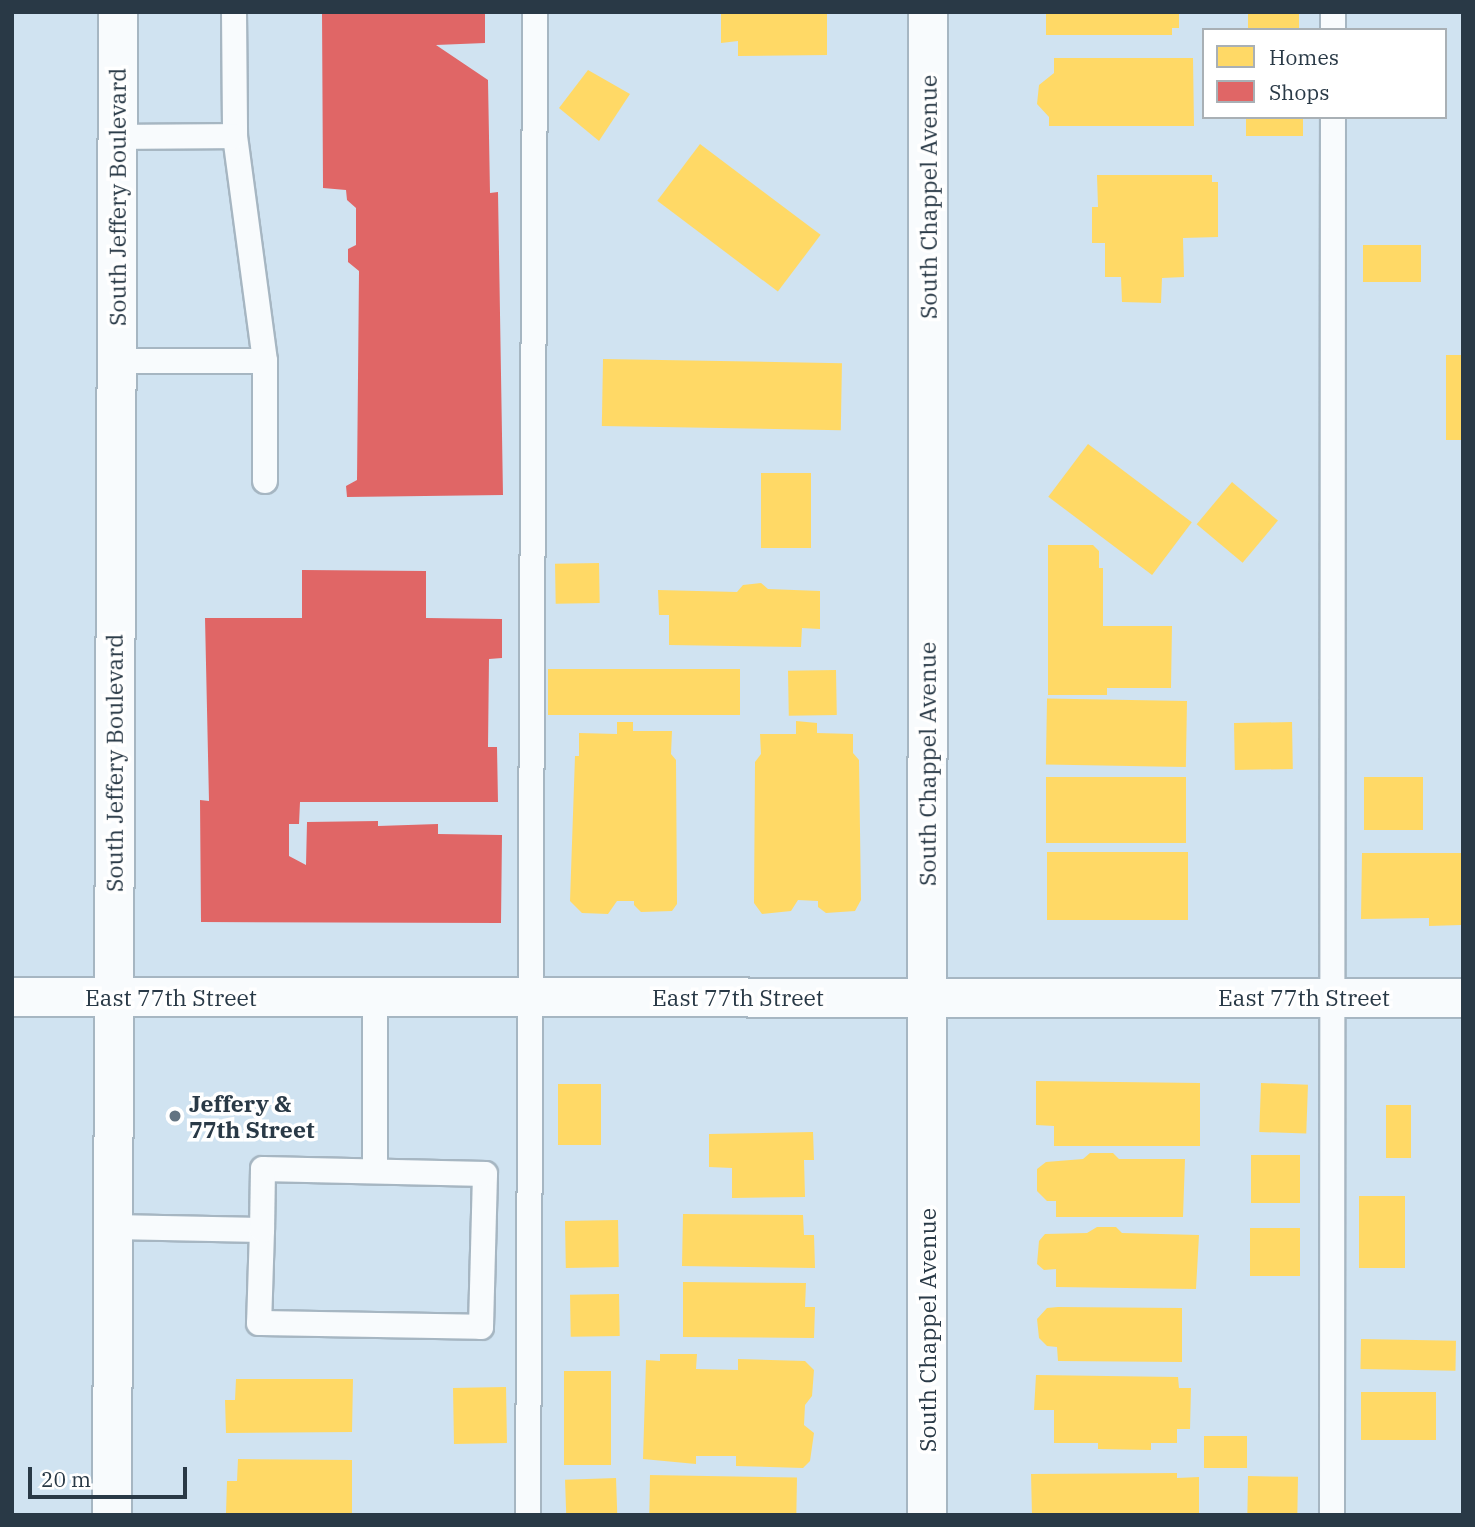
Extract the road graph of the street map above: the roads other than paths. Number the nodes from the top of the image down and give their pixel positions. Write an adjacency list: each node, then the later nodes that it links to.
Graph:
1 (118, 12): 7 (street, South Jeffery Boulevard)
2 (234, 12): 6 (lane)
3 (535, 12): 14 (lane)
4 (928, 12): 15 (street, South Chappel Avenue)
5 (1333, 119): 16 (lane)
6 (236, 136): 7 (lane); 9 (lane)
7 (119, 137): 8 (street, South Jeffery Boulevard)
8 (117, 361): 9 (lane); 12 (street, South Jeffery Boulevard)
9 (265, 361): 10 (lane)
10 (265, 481)
11 (12, 997): 12 (street, East 77th Street)
12 (113, 997): 13 (street, East 77th Street); 19 (street, South Jeffery Boulevard)
13 (375, 997): 14 (street, East 77th Street); 18 (lane)
14 (530, 997): 15 (street, East 77th Street); 22 (lane)
15 (928, 998): 16 (street, East 77th Street); 23 (street, South Chappel Avenue)
16 (1332, 998): 17 (street, East 77th Street); 24 (lane)
17 (1463, 998)
18 (375, 1171): 20 (lane); 20 (lane)
19 (113, 1227): 20 (lane); 21 (street, South Jeffery Boulevard)
20 (262, 1230)
21 (112, 1515)
22 (528, 1515)
23 (927, 1515)
24 (1332, 1515)

